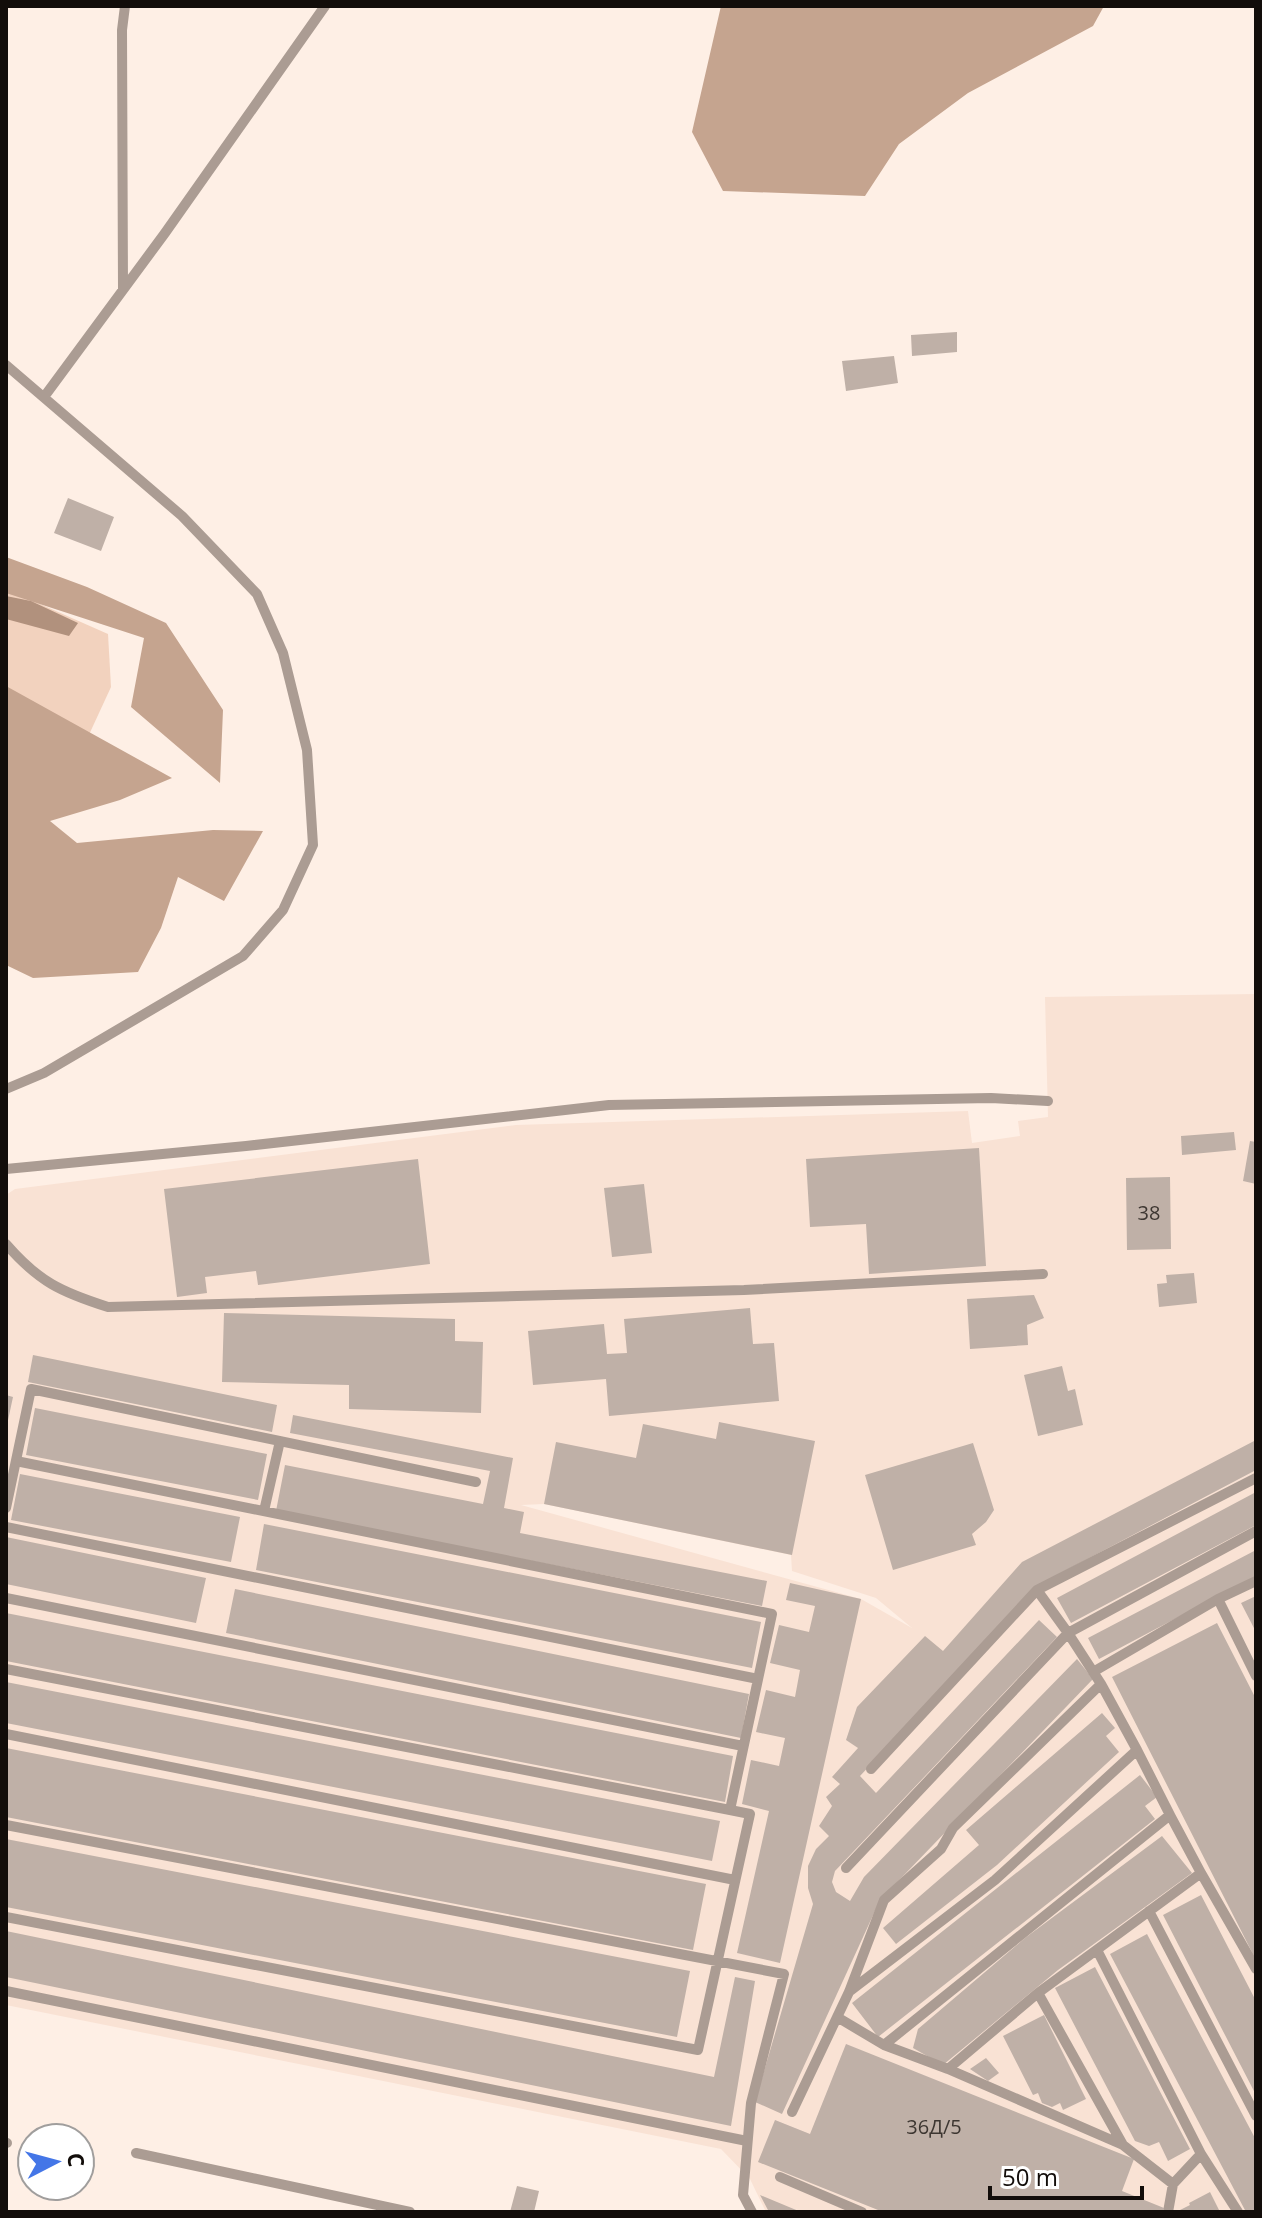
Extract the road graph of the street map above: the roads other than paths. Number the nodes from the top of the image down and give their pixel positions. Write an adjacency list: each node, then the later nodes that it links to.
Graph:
1 (125, 6): 3 (lane)
2 (325, 6): 3 (lane)
3 (123, 290): 5 (lane)
4 (6, 365): 5 (lane)
5 (44, 397): 6 (lane)
6 (6, 1089)
7 (1048, 1101): 8 (lane)
8 (6, 1169)
9 (6, 1244): 10 (lane)
10 (1043, 1274)
11 (280, 1441): 12 (lane); 14 (lane); 16 (lane)
12 (16, 1461): 15 (lane); 16 (lane)
13 (1256, 1478): 20 (lane)
14 (476, 1482)
15 (6, 1508)
16 (264, 1511): 27 (lane)
17 (6, 1527): 27 (lane)
18 (1256, 1531): 23 (lane)
19 (1256, 1581): 22 (lane)
20 (1037, 1590): 23 (lane); 32 (lane)
21 (6, 1598): 30 (lane)
22 (1218, 1599): 25 (lane); 26 (lane)
23 (1068, 1633): 25 (lane); 36 (lane)
24 (6, 1669): 33 (lane)
25 (1093, 1672): 28 (lane)
26 (1256, 1676)
27 (758, 1679): 30 (lane)
28 (1101, 1684): 31 (lane); 45 (lane)
29 (6, 1734): 38 (lane)
30 (743, 1746): 33 (lane)
31 (1137, 1750): 34 (lane); 45 (lane)
32 (871, 1769)
33 (730, 1810): 38 (lane)
34 (1170, 1815): 37 (lane); 48 (lane)
35 (6, 1825): 42 (lane)
36 (846, 1868)
37 (1201, 1873): 39 (lane); 43 (lane)
38 (735, 1880): 42 (lane)
39 (1149, 1911): 41 (lane); 51 (lane)
40 (6, 1917): 42 (lane)
41 (1097, 1950): 46 (lane); 55 (lane)
42 (717, 1962): 52 (lane)
43 (1256, 1969)
44 (6, 1991): 52 (lane)
45 (849, 1992): 47 (lane)
46 (1038, 1993): 49 (lane); 53 (lane)
47 (837, 2017): 48 (lane); 50 (lane)
48 (884, 2045): 49 (lane)
49 (948, 2069): 53 (lane)
50 (792, 2112)
51 (1256, 2116)
52 (747, 2141): 59 (lane)
53 (1123, 2145): 57 (lane)
54 (136, 2153): 58 (lane)
55 (1201, 2154): 57 (lane); 62 (lane)
56 (780, 2177): 60 (lane)
57 (1173, 2184): 61 (lane)
58 (410, 2212)
59 (752, 2212)
60 (862, 2212)
61 (1168, 2212)
62 (1238, 2212)

